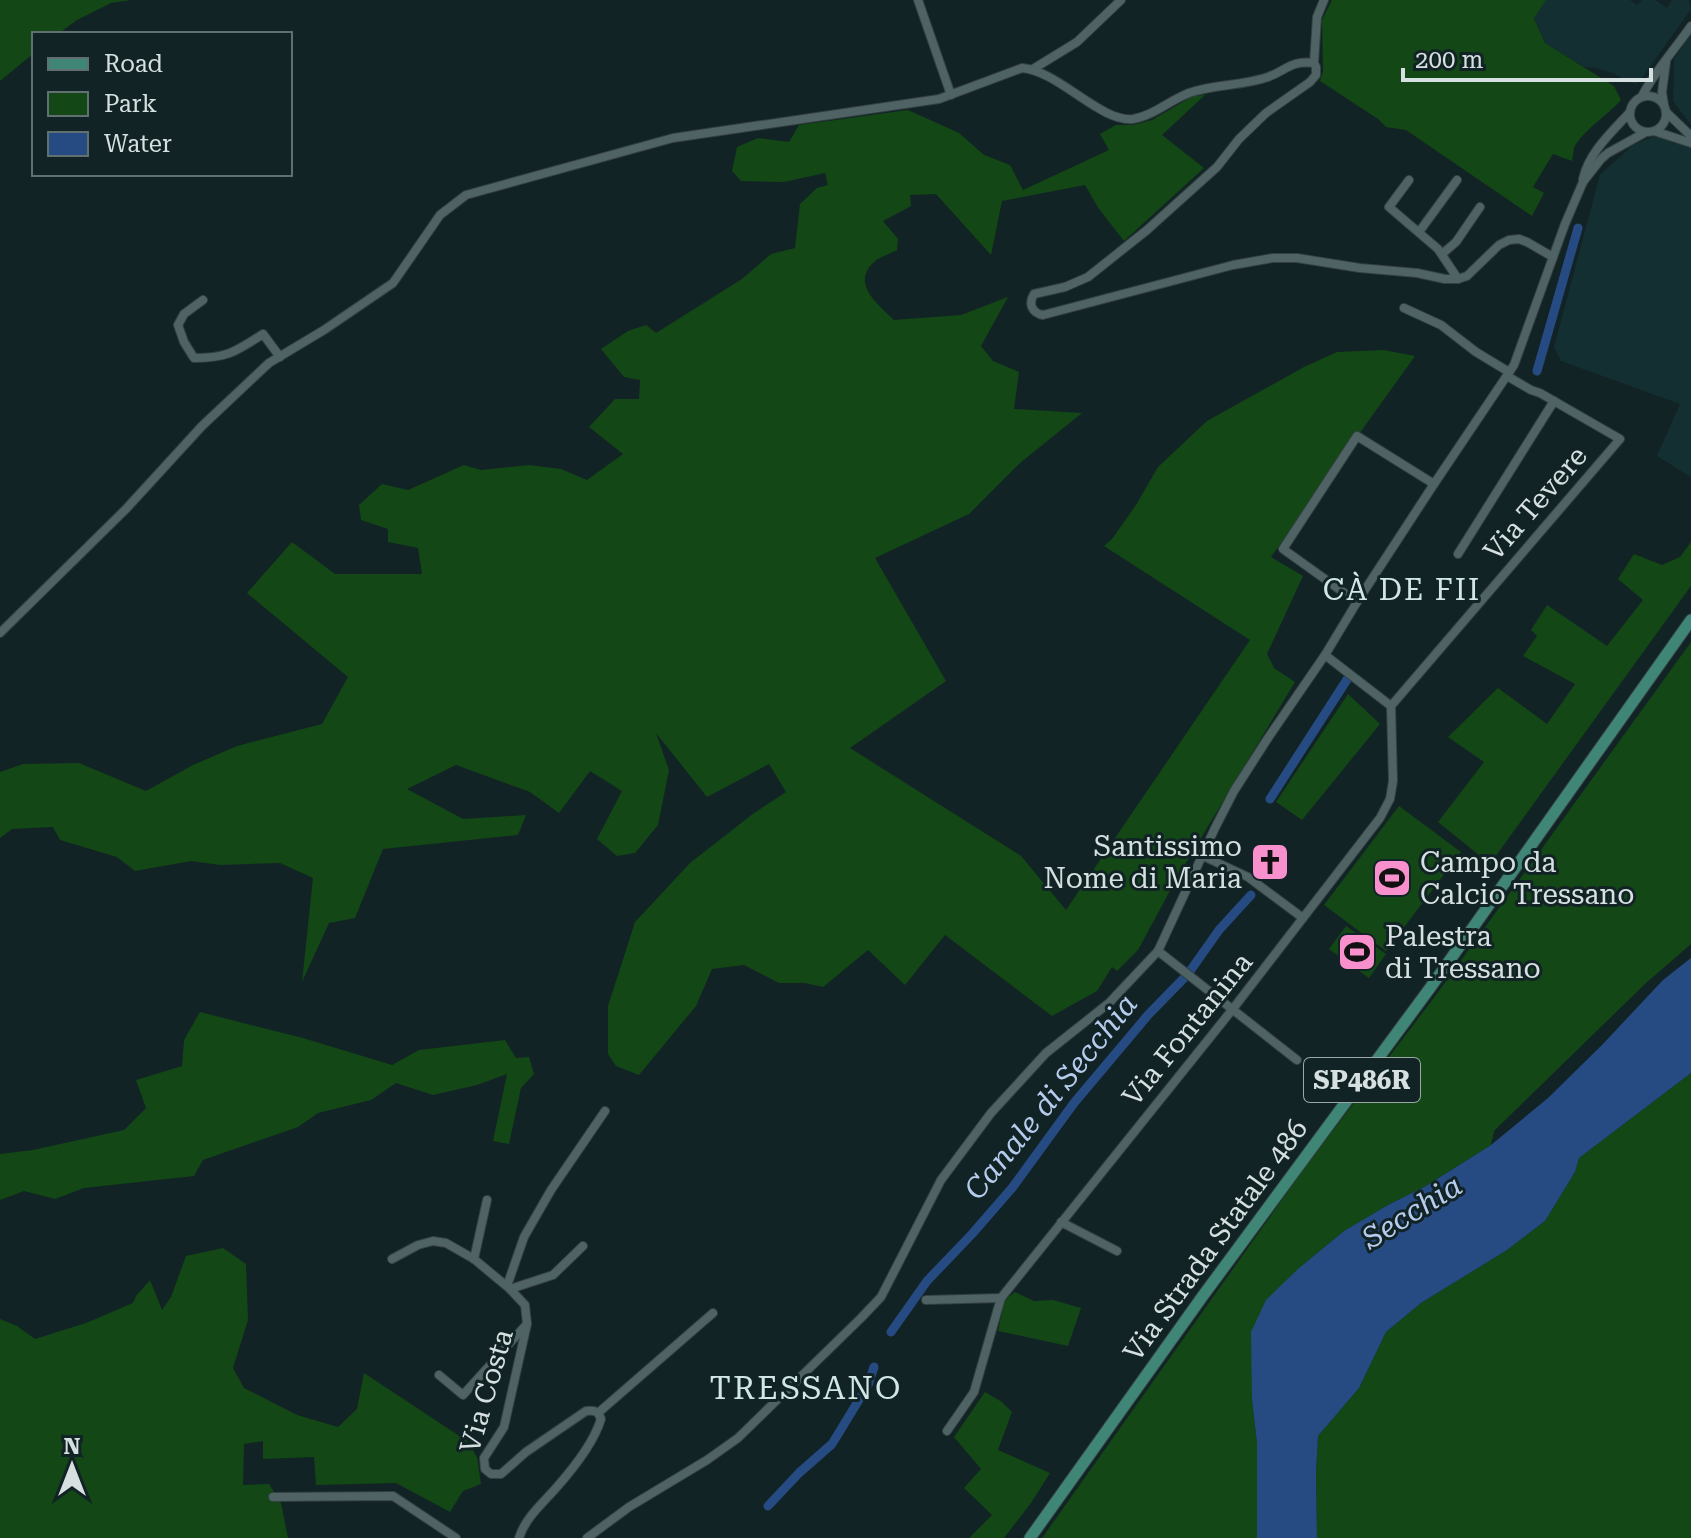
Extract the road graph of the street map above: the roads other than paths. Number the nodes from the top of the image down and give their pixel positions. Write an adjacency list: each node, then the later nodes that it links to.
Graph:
1 (918, 0): 8 (street)
2 (1121, 0): 7 (street)
3 (1324, 0): 6 (street)
4 (1691, 26): 5 (street)
5 (1666, 62): 9 (street); 10 (street)
6 (1314, 63): 7 (street); 22 (street)
7 (1033, 69): 8 (street)
8 (951, 95): 25 (street)
9 (1642, 96): 10 (street); 11 (street)
10 (1665, 108): 12 (street); 13 (street)
11 (1630, 112): 12 (street); 17 (street)
12 (1650, 132): 14 (street); 17 (street)
13 (1691, 136)
14 (1691, 143)
15 (1409, 180): 19 (street)
16 (1457, 180): 19 (street)
17 (1583, 182): 21 (street)
18 (1480, 207): 20 (street)
19 (1419, 232): 20 (street)
20 (1442, 254): 22 (street)
21 (1553, 257): 22 (street); 26 (street)
22 (1458, 279)
23 (203, 300): 25 (street)
24 (1404, 308): 26 (street)
25 (280, 357): 32 (street)
26 (1508, 374): 27 (street); 28 (street)
27 (1554, 401): 29 (street); 34 (street, Via Tevere)
28 (1434, 484): 30 (street); 30 (street)
29 (1458, 554)
30 (1357, 602): 33 (street)
31 (1691, 620): 59 (main road, Via Strada Statale 486 / SP486R)
32 (0, 633)
33 (1325, 655): 34 (street); 35 (street)
34 (1391, 706): 36 (street, Via Fontanina)
35 (1203, 856): 36 (street); 37 (street)
36 (1303, 918): 38 (street, Via Fontanina)
37 (1158, 951): 38 (street); 58 (street)
38 (1232, 1010): 39 (street); 42 (street, Via Fontanina)
39 (1297, 1060)
40 (605, 1111): 47 (street)
41 (487, 1200): 46 (street)
42 (1061, 1222): 44 (street); 48 (street, Via Fontanina)
43 (583, 1246): 47 (street, Via Costa)
44 (1117, 1251)
45 (392, 1259): 46 (street, Via Costa)
46 (474, 1259): 47 (street, Via Costa)
47 (509, 1288): 51 (street, Via Costa)
48 (1001, 1298): 49 (street); 54 (street)
49 (926, 1300)
50 (713, 1313): 53 (street)
51 (527, 1324): 52 (street, Via Costa); 53 (street, Via Costa)
52 (439, 1375)
53 (598, 1413): 57 (street)
54 (947, 1431)
55 (273, 1497): 56 (street)
56 (456, 1538)
57 (519, 1538)
58 (587, 1538)
59 (1030, 1538)

